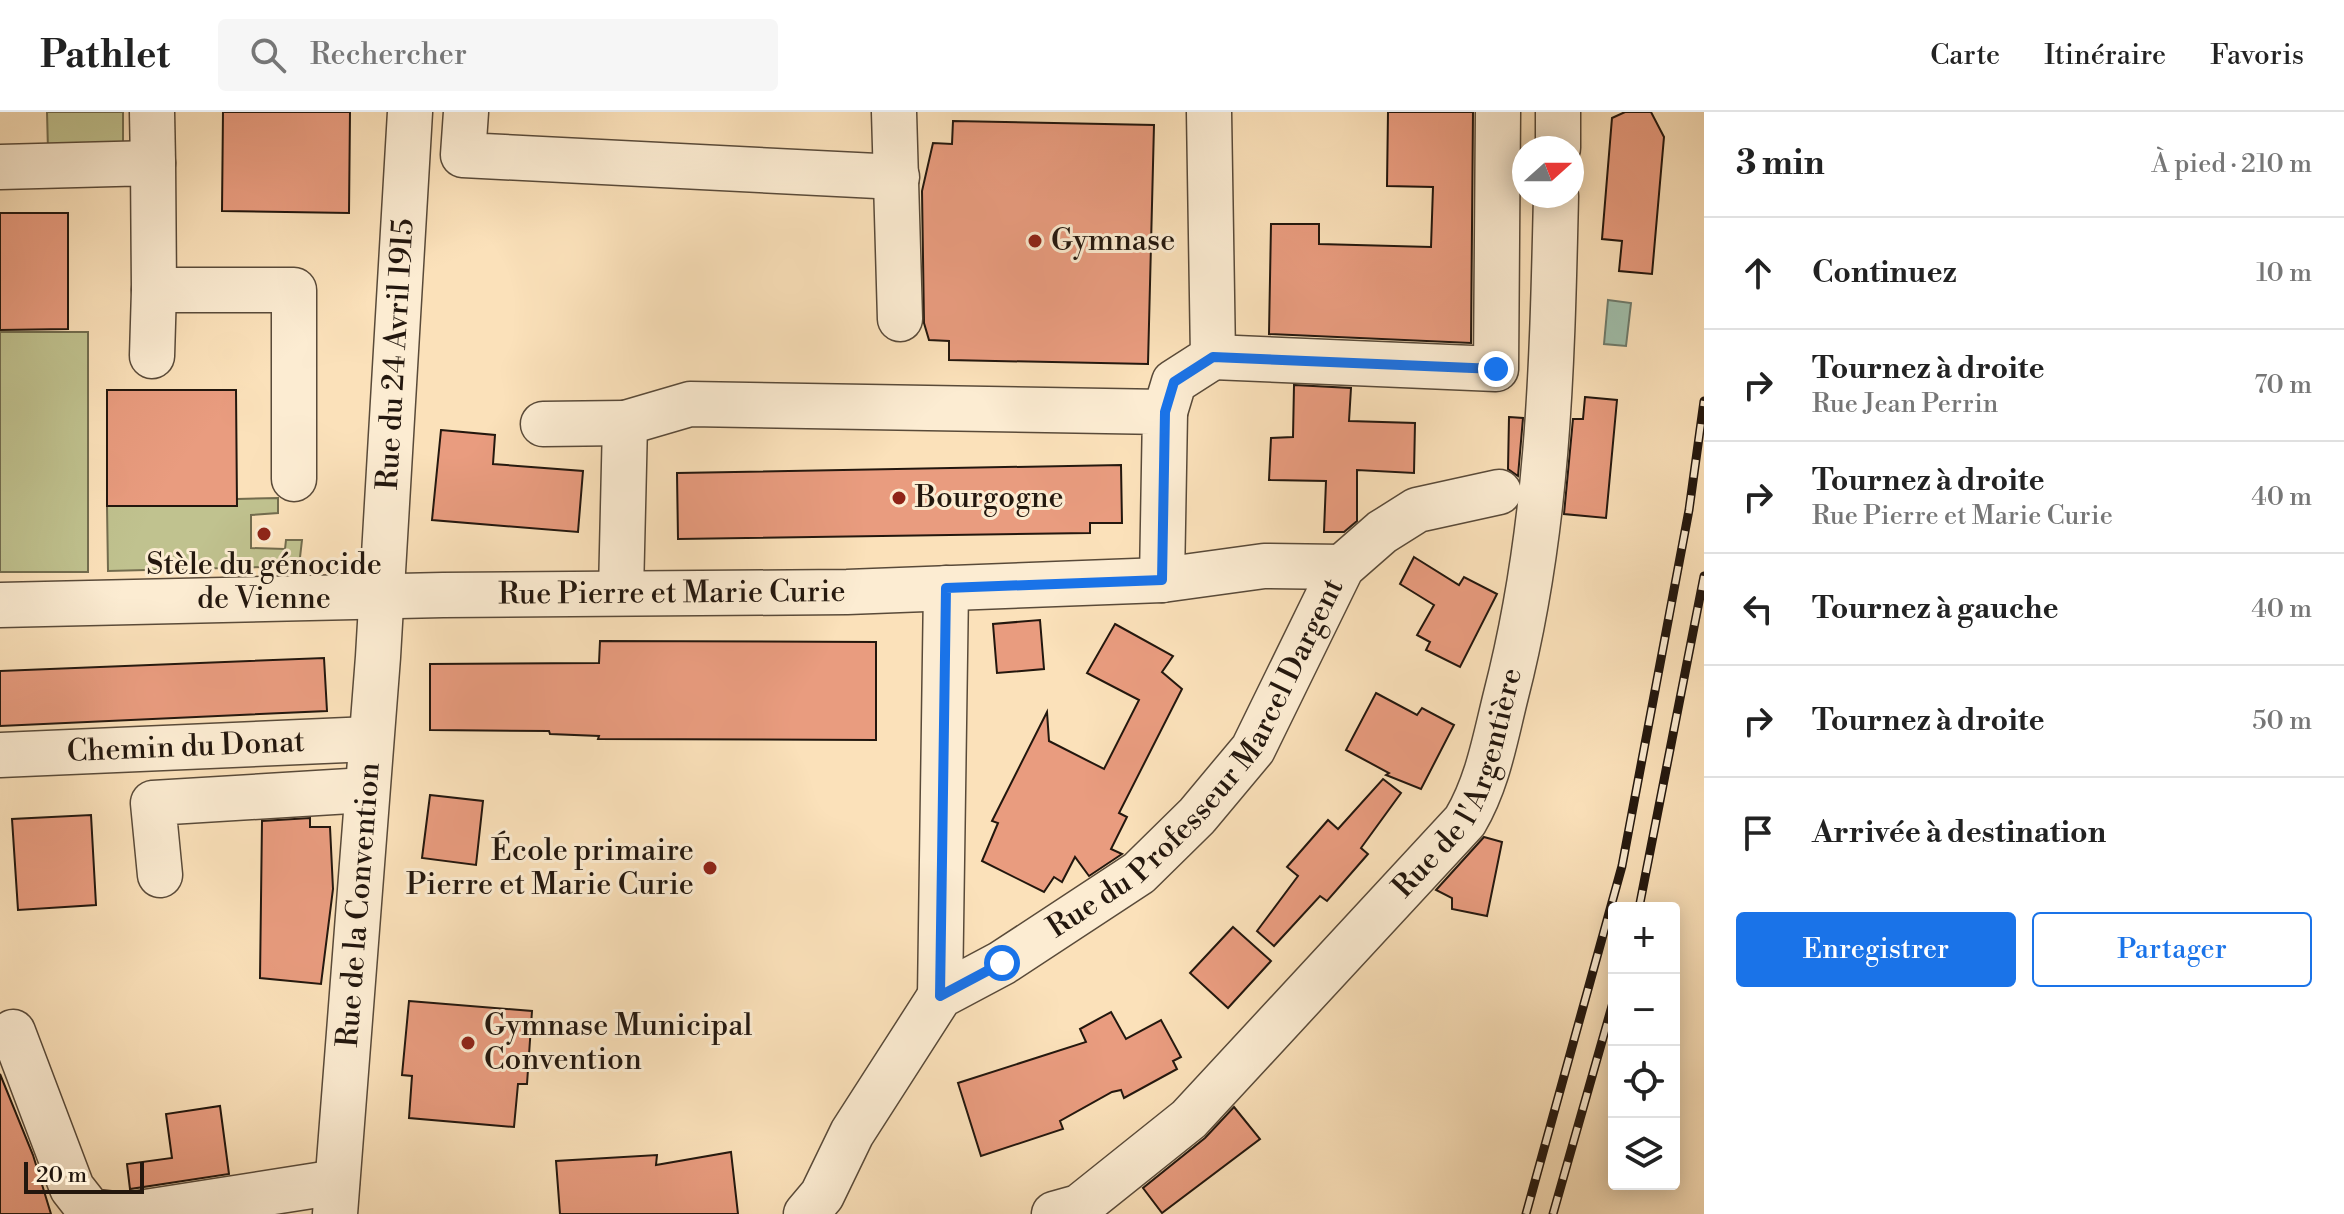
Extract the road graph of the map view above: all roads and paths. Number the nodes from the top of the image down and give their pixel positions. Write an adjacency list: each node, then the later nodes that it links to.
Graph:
1 (152, 112): 9 (street)
2 (410, 112): 26 (street, Rue du 24 Avril 1915)
3 (466, 112): 11 (street)
4 (894, 112): 11 (street)
5 (1209, 112): 16 (street)
6 (1498, 112): 16 (street)
7 (1558, 112): 8 (street)
8 (1558, 136)
9 (153, 163): 10 (street); 13 (street)
10 (0, 167)
11 (897, 177): 14 (street)
12 (1556, 208): 38 (street, Rue de l'Argentière)
13 (154, 290): 15 (street); 20 (street)
14 (900, 319)
15 (152, 356)
16 (1213, 357): 17 (street)
17 (1165, 412): 18 (street); 23 (street)
18 (625, 423): 19 (street); 25 (street)
19 (543, 424)
20 (294, 479)
21 (1499, 492): 22 (street, Rue du Professeur Marcel Dargent)
22 (1342, 567): 23 (street, Rue Pierre et Marie Curie); 32 (street, Rue du Professeur Marcel Dargent)
23 (1162, 580): 24 (street, Rue Pierre et Marie Curie)
24 (946, 588): 25 (street, Rue Pierre et Marie Curie); 32 (street)
25 (621, 592): 26 (street, Rue Pierre et Marie Curie)
26 (381, 597): 27 (street, Rue Pierre et Marie Curie); 28 (street, Rue de la Convention)
27 (0, 605)
28 (370, 739): 29 (street, Chemin du Donat); 30 (street, Rue de la Convention)
29 (0, 755)
30 (366, 790): 31 (street); 34 (street, Rue de la Convention)
31 (160, 875)
32 (940, 996): 37 (street, Rue du Professeur Marcel Dargent)
33 (13, 1032): 35 (street)
34 (336, 1198): 36 (street)
35 (116, 1214)
36 (133, 1214)
37 (806, 1214)
38 (1054, 1214)

